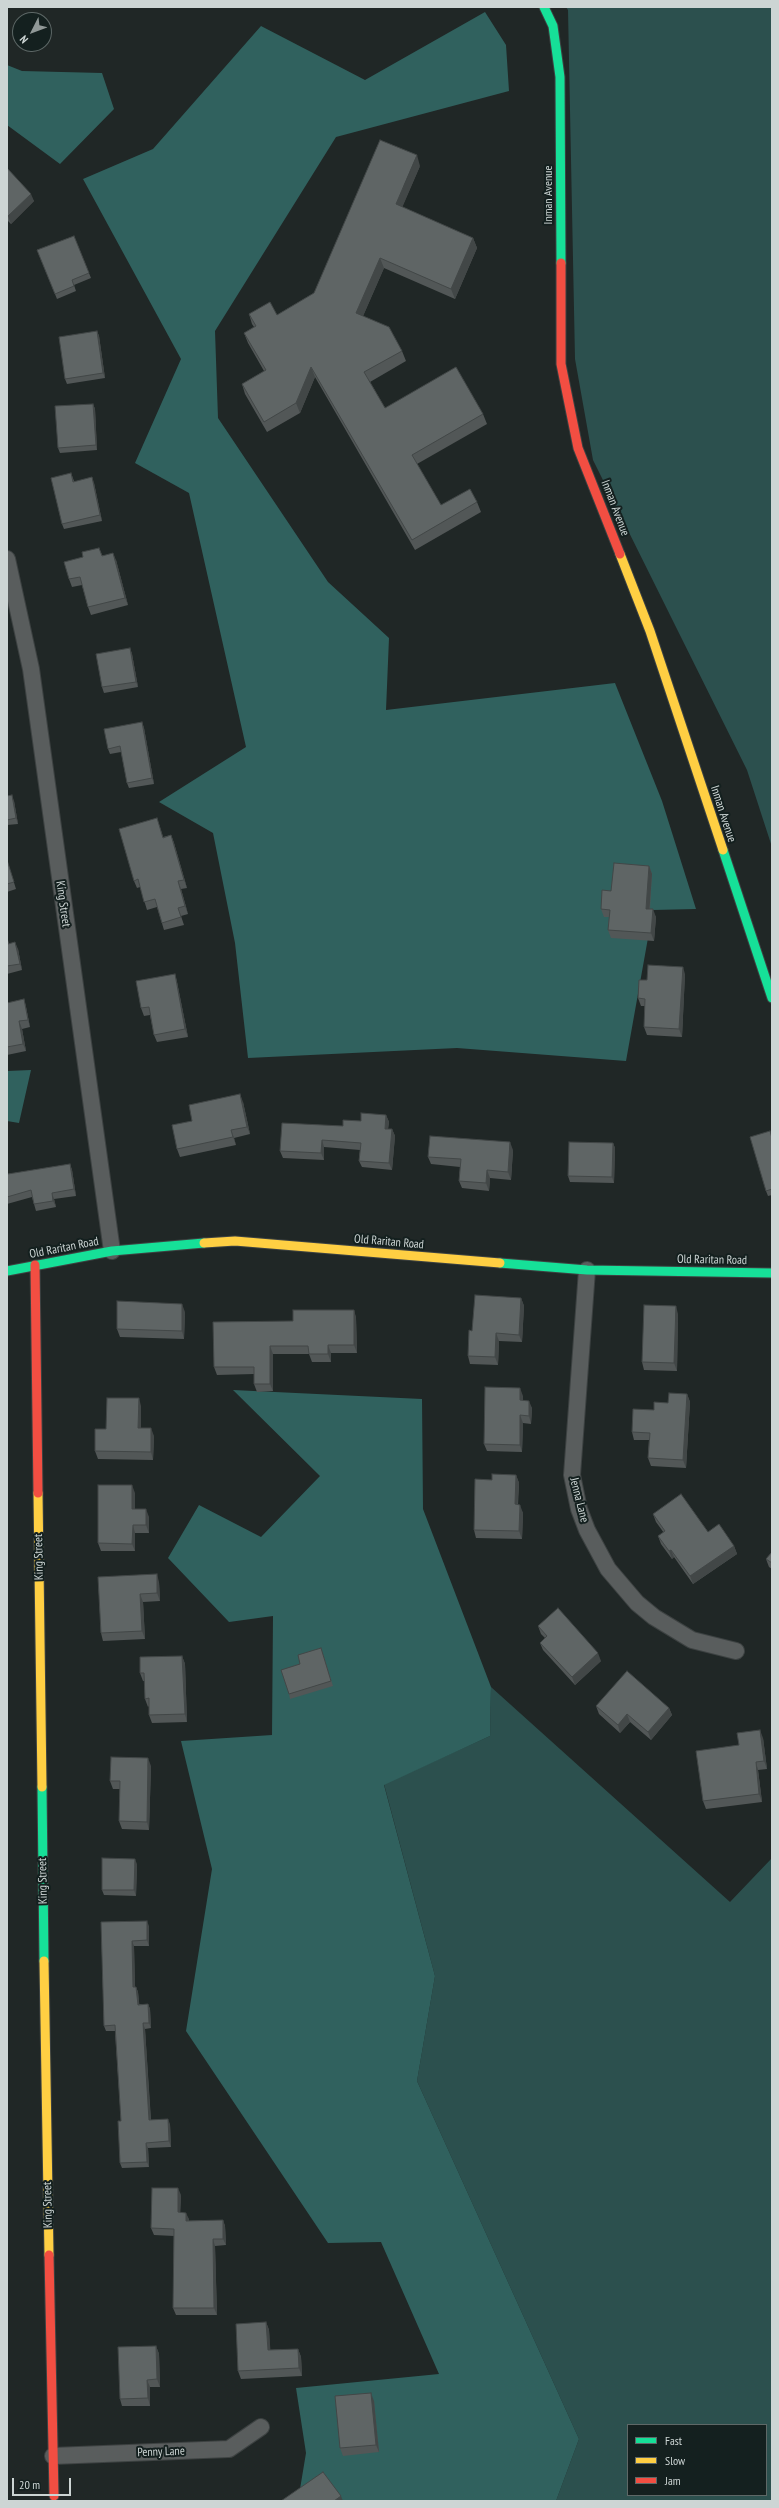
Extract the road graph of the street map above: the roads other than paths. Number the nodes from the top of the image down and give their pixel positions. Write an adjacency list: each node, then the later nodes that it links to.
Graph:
1 (544, 7): 3 (street, Inman Avenue)
2 (7, 559): 4 (street, King Street)
3 (772, 998)
4 (112, 1250): 5 (street, Old Raritan Road); 6 (street, Old Raritan Road)
5 (35, 1265): 7 (street, Old Raritan Road); 11 (street, King Street)
6 (587, 1270): 8 (street, Old Raritan Road); 9 (street, Jenna Lane)
7 (7, 1271)
8 (772, 1272)
9 (736, 1651)
10 (261, 2427): 11 (street, Penny Lane)
11 (53, 2456): 12 (street, King Street)
12 (54, 2496)

